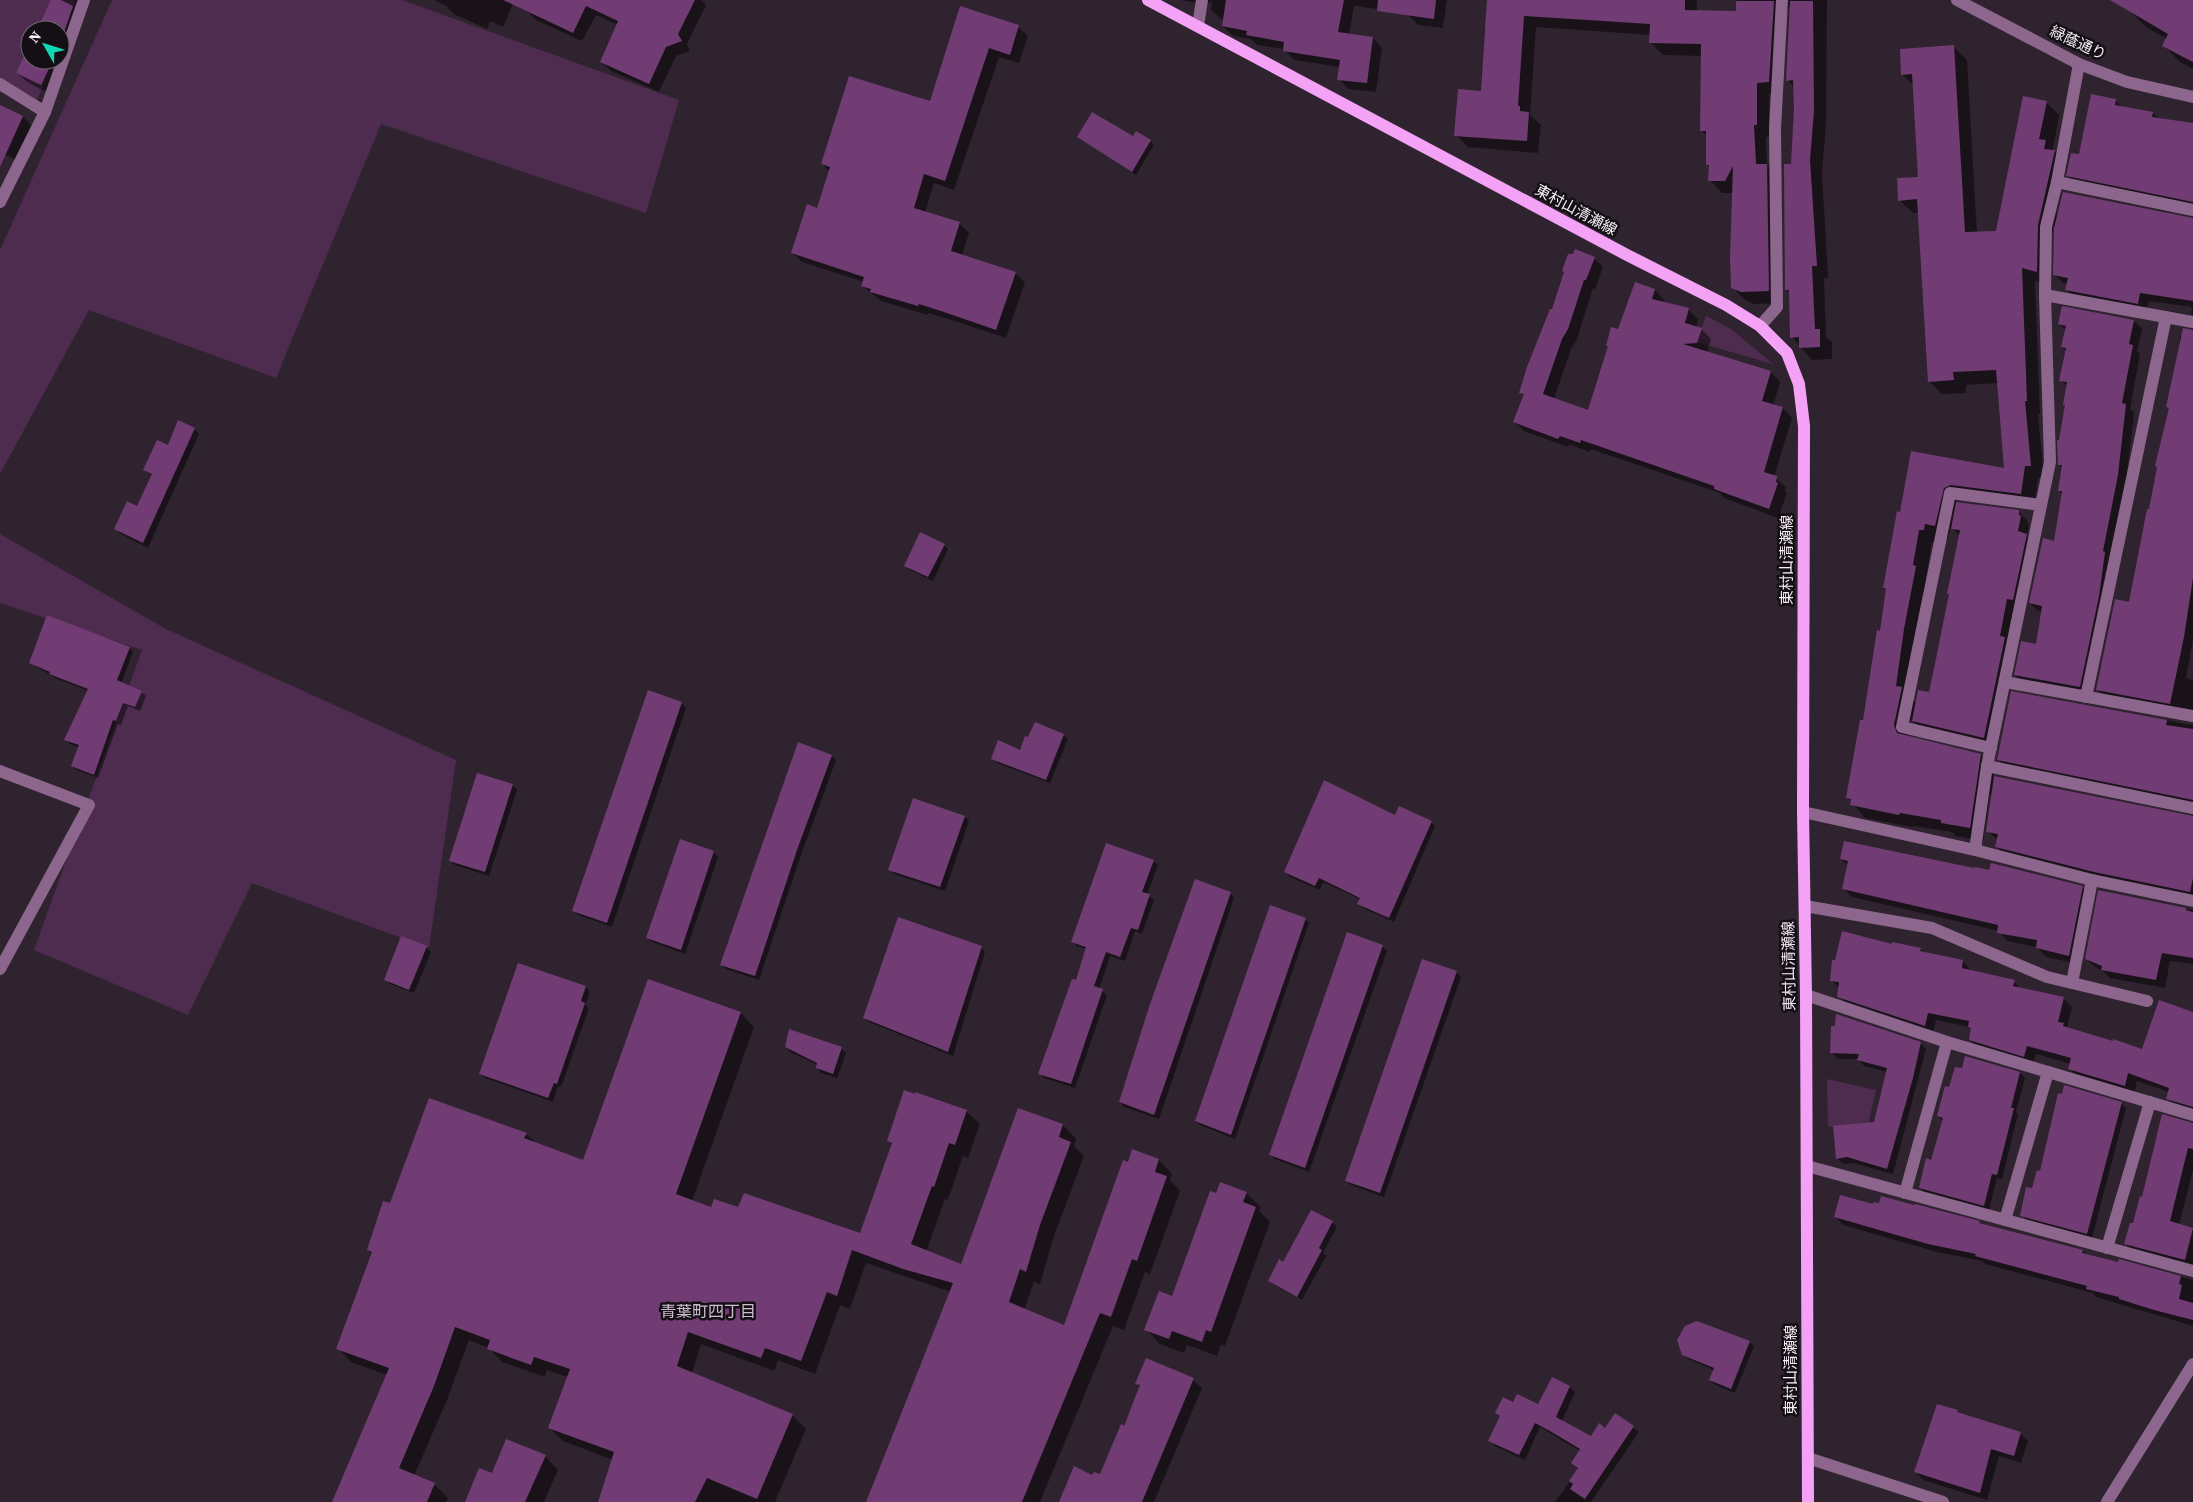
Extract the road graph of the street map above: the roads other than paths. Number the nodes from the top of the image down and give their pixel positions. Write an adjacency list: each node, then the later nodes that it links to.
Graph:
1 (84, 0): 10 (street)
2 (1148, 0): 6 (main road, 東村山清瀬線)
3 (1202, 0): 6 (street)
4 (1782, 0): 17 (street)
5 (1958, 0): 7 (street, 緑蔭通り)
6 (1198, 26): 17 (main road, 東村山清瀬線)
7 (2079, 64): 9 (street, 緑蔭通り); 11 (street)
8 (0, 84): 10 (street)
9 (2193, 97)
10 (45, 112): 12 (street)
11 (2057, 182): 13 (street); 14 (street)
12 (0, 202)
13 (2193, 210)
14 (2045, 295): 15 (street); 18 (street)
15 (2166, 317): 16 (street); 20 (street)
16 (2193, 322)
17 (1760, 326): 26 (main road, 東村山清瀬線)
18 (2041, 505): 19 (street); 22 (street)
19 (2005, 682): 20 (street); 22 (street)
20 (2086, 697): 21 (street)
21 (2192, 713)
22 (1991, 748): 23 (street)
23 (1987, 766): 25 (street); 27 (street)
24 (0, 771): 31 (street)
25 (2193, 808)
26 (1803, 812): 27 (street); 30 (main road, 東村山清瀬線)
27 (1975, 850): 28 (street)
28 (2092, 880): 29 (street); 32 (street)
29 (2193, 900)
30 (1805, 906): 32 (street); 33 (main road, 東村山清瀬線)
31 (0, 969)
32 (2072, 983): 34 (street)
33 (1806, 995): 35 (street); 39 (main road, 東村山清瀬線)
34 (2148, 1001)
35 (1947, 1042): 36 (street); 40 (street)
36 (2048, 1072): 37 (street); 41 (street)
37 (2150, 1102): 38 (street); 42 (street)
38 (2193, 1115)
39 (1807, 1166): 40 (street); 45 (main road, 東村山清瀬線)
40 (1905, 1193): 41 (street)
41 (2005, 1220): 42 (street)
42 (2107, 1248): 43 (street)
43 (2193, 1271)
44 (2193, 1364): 48 (street)
45 (1808, 1458): 46 (main road, 東村山清瀬線); 47 (street)
46 (1808, 1502)
47 (1943, 1502)
48 (2107, 1502)

